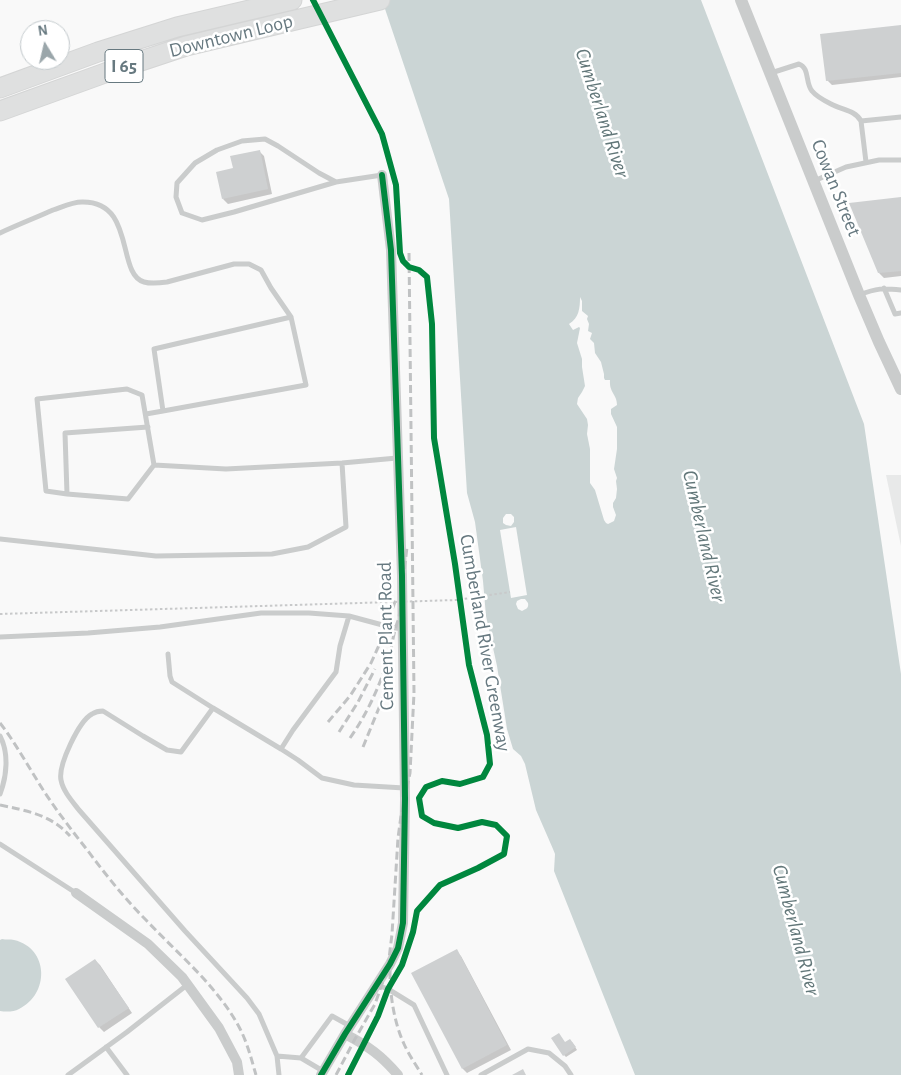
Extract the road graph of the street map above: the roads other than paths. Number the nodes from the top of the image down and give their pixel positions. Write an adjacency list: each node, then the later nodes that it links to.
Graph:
1 (292, 0): 5 (highway, Downtown Loop / I 65)
2 (380, 0): 6 (highway, Downtown Loop / I 65)
3 (741, 0): 4 (street, Cowan Street)
4 (770, 74): 8 (lane); 12 (street, Cowan Street)
5 (0, 88)
6 (0, 111)
7 (901, 117): 8 (lane)
8 (861, 122): 10 (lane)
9 (901, 160): 10 (lane)
10 (866, 162): 12 (lane)
11 (382, 175): 13 (lane); 24 (street, Cement Plant Road)
12 (813, 181): 17 (street, Cowan Street)
13 (336, 182): 13 (lane)
14 (0, 233): 19 (lane)
15 (884, 288): 16 (lane); 17 (lane); 18 (lane)
16 (901, 290)
17 (859, 295): 20 (street, Cowan Street)
18 (901, 313)
19 (291, 317): 21 (lane); 21 (lane)
20 (901, 389)
21 (163, 411): 22 (lane)
22 (146, 414): 23 (lane); 27 (lane)
23 (148, 427): 26 (lane); 27 (lane)
24 (397, 458): 25 (lane); 30 (street, Cement Plant Road)
25 (342, 463): 26 (lane); 28 (lane)
26 (154, 465): 27 (lane)
27 (66, 494)
28 (0, 539)
29 (349, 616): 30 (lane); 31 (lane); 35 (lane)
30 (402, 629): 36 (street, Cement Plant Road)
31 (0, 637)
32 (168, 654): 33 (lane)
33 (213, 708): 35 (lane); 44 (lane)
34 (0, 736): 37 (lane)
35 (281, 749): 36 (lane)
36 (405, 788): 40 (street, Cement Plant Road)
37 (0, 794)
38 (0, 844): 39 (lane)
39 (76, 893): 41 (street)
40 (377, 984): 42 (street, Cement Plant Road); 52 (lane)
41 (187, 985): 43 (lane); 49 (street)
42 (348, 1030): 45 (lane); 46 (street, Cement Plant Road); 51 (street)
43 (106, 1047): 47 (lane); 48 (lane)
44 (277, 1056): 45 (lane); 50 (lane)
45 (301, 1058): 46 (lane)
46 (322, 1073)
47 (68, 1075)
48 (127, 1075)
49 (239, 1075)
50 (279, 1075)
51 (398, 1075)
52 (447, 1075)
53 (481, 1075): 54 (lane)
54 (571, 1075)

